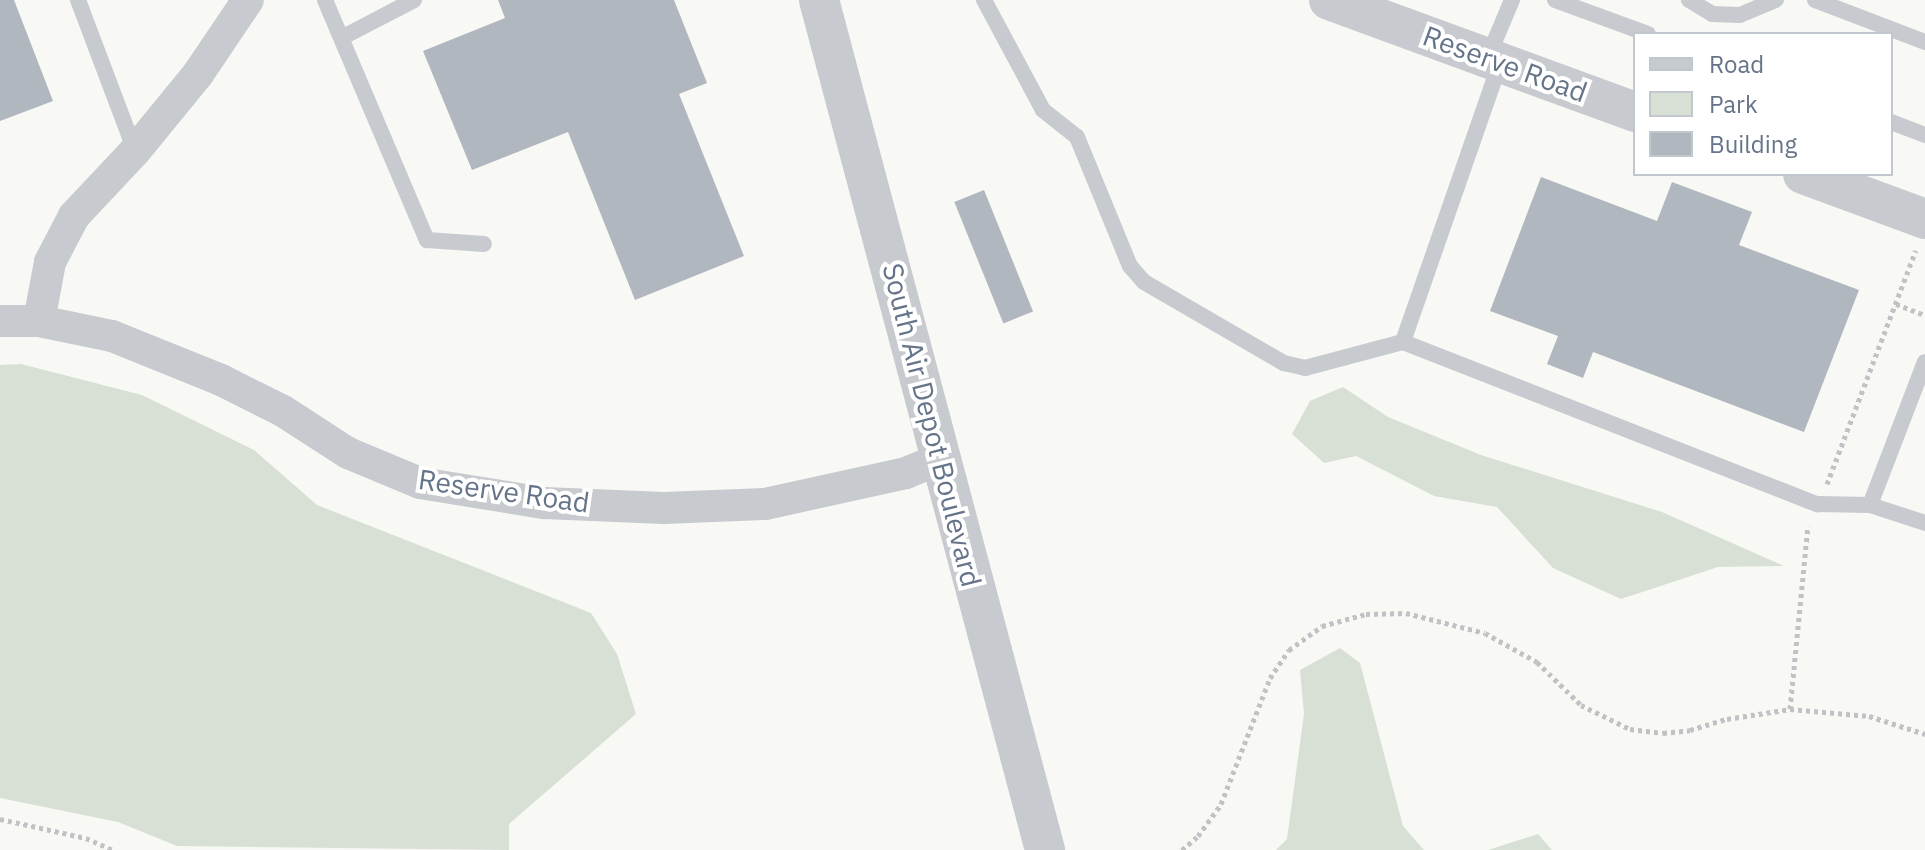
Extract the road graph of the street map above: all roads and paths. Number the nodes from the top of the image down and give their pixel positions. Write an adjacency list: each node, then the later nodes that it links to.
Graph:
1 (78, 0): 20 (lane)
2 (248, 0): 20 (street)
3 (325, 0): 14 (lane)
4 (414, 0): 14 (lane)
5 (819, 0): 30 (street, South Air Depot Boulevard)
6 (984, 0): 28 (lane)
7 (1329, 0): 16 (street, Reserve Road)
8 (1512, 0): 16 (lane)
9 (1555, 0): 13 (lane)
10 (1689, 0): 11 (lane)
11 (1776, 0)
12 (1815, 0): 15 (lane)
13 (1643, 32)
14 (343, 37): 23 (lane)
15 (1925, 42)
16 (1494, 60): 17 (street, Reserve Road); 28 (lane)
17 (1633, 111)
18 (1893, 123): 19 (lane)
19 (1925, 135)
20 (135, 151): 27 (street)
21 (1807, 176): 22 (street)
22 (1922, 231): 24 (path)
23 (484, 244)
24 (1895, 304): 25 (path); 31 (path)
25 (1925, 315)
26 (0, 321): 27 (street, Reserve Road)
27 (39, 321): 30 (street, Reserve Road)
28 (1403, 342): 32 (lane)
29 (1925, 362): 32 (lane)
30 (941, 458): 39 (street, South Air Depot Boulevard)
31 (1826, 484)
32 (1870, 505): 33 (lane)
33 (1925, 523)
34 (1808, 526): 35 (path)
35 (1790, 709): 36 (path); 40 (path)
36 (1925, 734)
37 (0, 819): 38 (path)
38 (113, 850)
39 (1045, 850)
40 (1182, 850)

